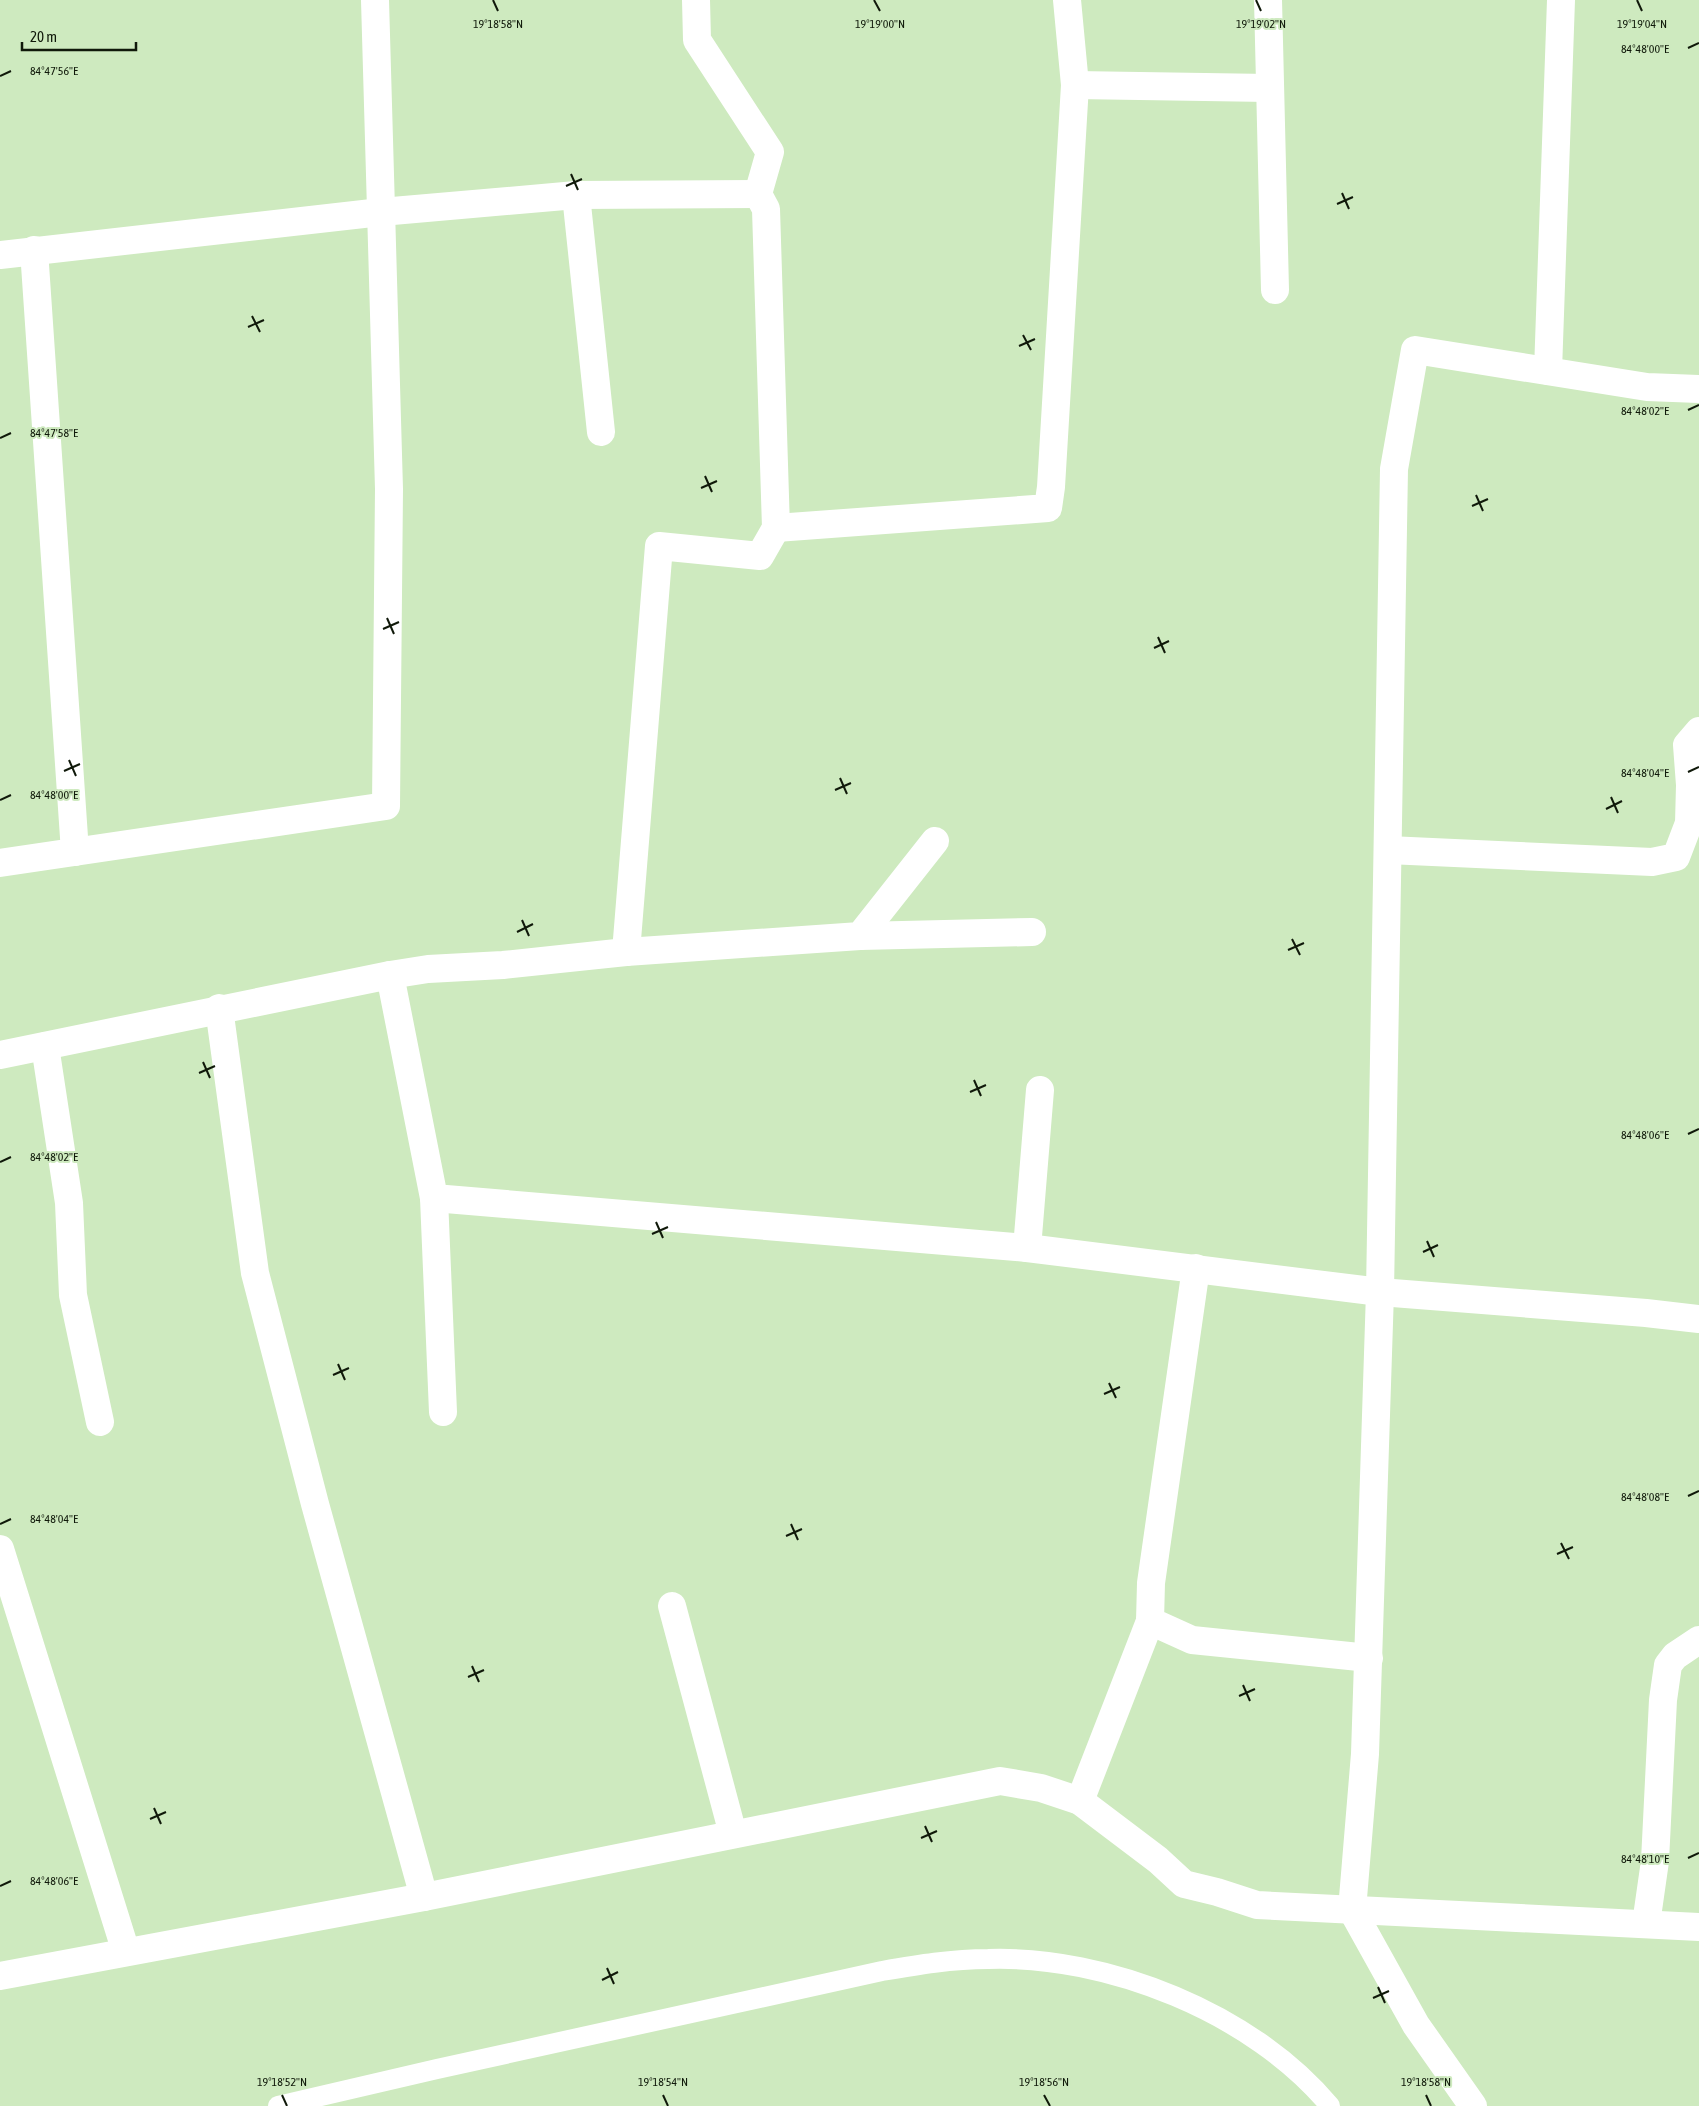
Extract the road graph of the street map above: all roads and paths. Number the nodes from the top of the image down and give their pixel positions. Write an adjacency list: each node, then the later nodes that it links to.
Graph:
1 (375, 0): 10 (street)
2 (696, 0): 9 (street)
3 (1067, 0): 6 (street)
4 (1268, 0): 7 (street)
5 (1561, 0): 14 (street)
6 (1075, 85): 7 (street); 17 (street)
7 (1269, 88): 13 (street)
8 (576, 194): 9 (street); 10 (street); 16 (street)
9 (758, 194): 17 (street)
10 (381, 212): 11 (street); 21 (street)
11 (34, 250): 12 (street); 21 (street)
12 (0, 255)
13 (1275, 290)
14 (1548, 371): 15 (street); 20 (street)
15 (1699, 390)
16 (601, 432)
17 (776, 528): 25 (street)
18 (1699, 731): 20 (street)
19 (935, 841): 24 (street)
20 (1388, 850): 34 (street)
21 (75, 852): 22 (street)
22 (0, 863)
23 (1032, 932): 24 (street)
24 (860, 936): 25 (street)
25 (626, 952): 26 (street)
26 (390, 975): 27 (street); 31 (street)
27 (219, 1008): 28 (street); 45 (street)
28 (45, 1046): 29 (street); 37 (street)
29 (0, 1055)
30 (1040, 1090): 32 (street)
31 (434, 1198): 32 (street); 36 (street)
32 (1028, 1248): 33 (street)
33 (1196, 1268): 34 (street); 40 (street)
34 (1380, 1292): 35 (street); 42 (street)
35 (1699, 1319)
36 (444, 1412)
37 (100, 1422)
38 (0, 1549): 49 (street)
39 (672, 1606): 44 (street)
40 (1150, 1621): 42 (street); 43 (street)
41 (1699, 1640): 47 (street)
42 (1369, 1658): 46 (street)
43 (1080, 1801): 44 (street); 46 (street)
44 (733, 1834): 45 (street)
45 (424, 1896): 49 (street)
46 (1352, 1910): 47 (street); 53 (street)
47 (1646, 1924): 48 (street)
48 (1699, 1927)
49 (126, 1952): 50 (street)
50 (0, 1976)
51 (278, 2106): 52 (lane)
52 (1330, 2106)
53 (1473, 2106)

